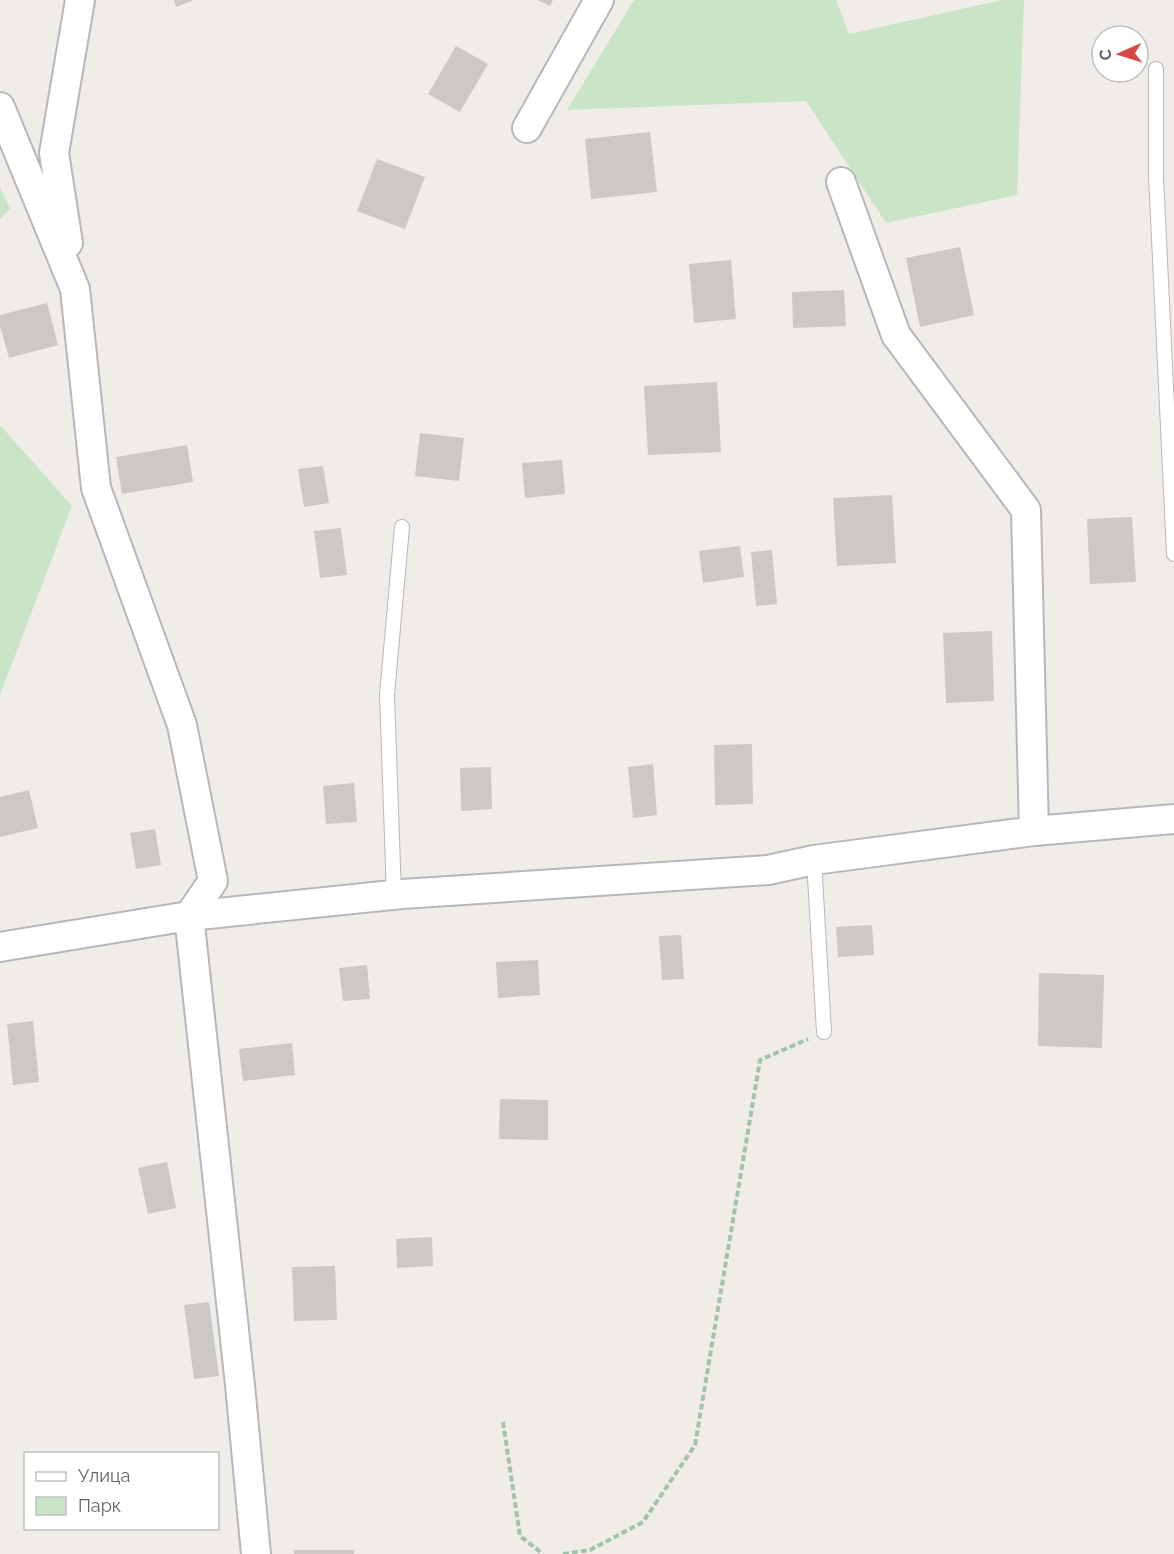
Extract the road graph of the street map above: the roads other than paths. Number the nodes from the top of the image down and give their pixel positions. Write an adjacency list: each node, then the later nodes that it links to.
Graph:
1 (80, 0): 7 (street)
2 (599, 0): 5 (street)
3 (1156, 69): 9 (lane)
4 (0, 107): 7 (street)
5 (527, 128)
6 (841, 182): 11 (street)
7 (75, 289): 14 (street)
8 (402, 527): 13 (lane)
9 (1174, 554)
10 (1174, 819): 11 (street)
11 (1034, 831): 12 (street)
12 (814, 860): 13 (street); 16 (lane)
13 (394, 895): 14 (street)
14 (189, 916): 15 (street); 17 (street)
15 (0, 947)
16 (824, 1032)
17 (256, 1554)

